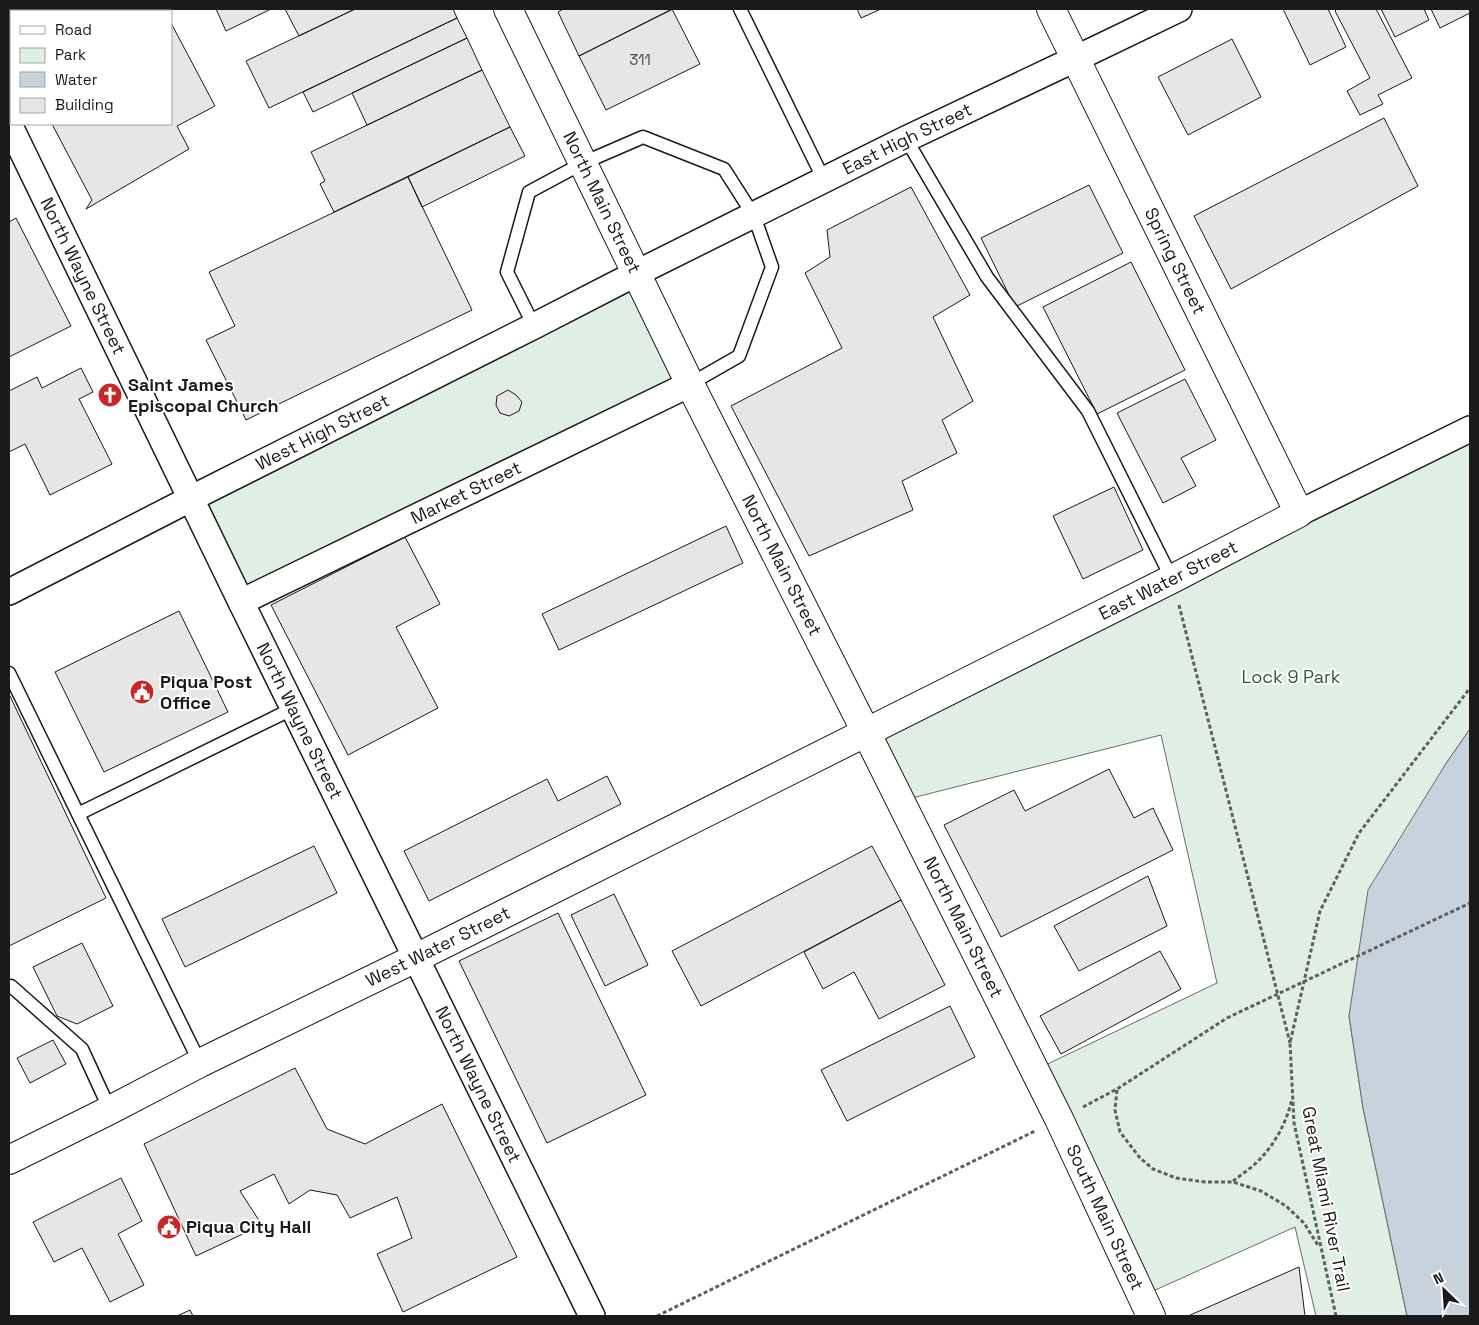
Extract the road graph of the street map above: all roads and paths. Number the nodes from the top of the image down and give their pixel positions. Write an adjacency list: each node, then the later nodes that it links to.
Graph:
1 (508, 9): 8 (main road, North Main Street)
2 (740, 9): 9 (lane)
3 (1051, 9): 5 (main road, Spring Street)
4 (1179, 9): 5 (street, East High Street)
5 (1075, 60): 7 (street, East High Street); 16 (main road, Spring Street)
6 (9, 124): 15 (street, North Wayne Street)
7 (906, 139): 9 (street, East High Street); 17 (lane)
8 (583, 163): 10 (lane); 11 (main road, North Main Street); 12 (lane)
9 (824, 180): 10 (street, East High Street)
10 (754, 216): 11 (street, East High Street); 13 (lane)
11 (637, 273): 12 (street, West High Street); 13 (main road, North Main Street)
12 (534, 326): 15 (street, West High Street)
13 (690, 384): 19 (street, Market Street); 23 (main road, North Main Street)
14 (1470, 429): 16 (street, East Water Street)
15 (192, 498): 18 (street, West High Street); 19 (street, North Wayne Street)
16 (1299, 513): 17 (main road, East Water Street)
17 (1172, 579): 23 (main road, East Water Street); 28 (path)
18 (9, 592)
19 (241, 602): 22 (street, North Wayne Street)
20 (9, 673): 24 (lane)
21 (1470, 688): 28 (path, Great Miami River Trail)
22 (294, 708): 24 (lane); 26 (street, North Wayne Street)
23 (866, 732): 26 (main road, West Water Street); 33 (main road, North Main Street)
24 (78, 814): 29 (lane)
25 (1470, 903): 30 (path, bridge)
26 (416, 958): 29 (main road, West Water Street); 37 (street, North Wayne Street)
27 (9, 987): 32 (lane)
28 (1290, 1043): 31 (path, Great Miami River Trail)
29 (200, 1063): 32 (main road, West Water Street)
30 (1117, 1089): 33 (path); 35 (path)
31 (1293, 1094): 35 (path); 36 (path, Great Miami River Trail)
32 (110, 1110): 34 (main road, West Water Street)
33 (1059, 1119): 38 (path); 39 (main road, South Main Street)
34 (9, 1160)
35 (1233, 1182): 36 (path)
36 (1321, 1250): 40 (path, Great Miami River Trail)
37 (592, 1316)
38 (656, 1316)
39 (1151, 1316)
40 (1336, 1316)

